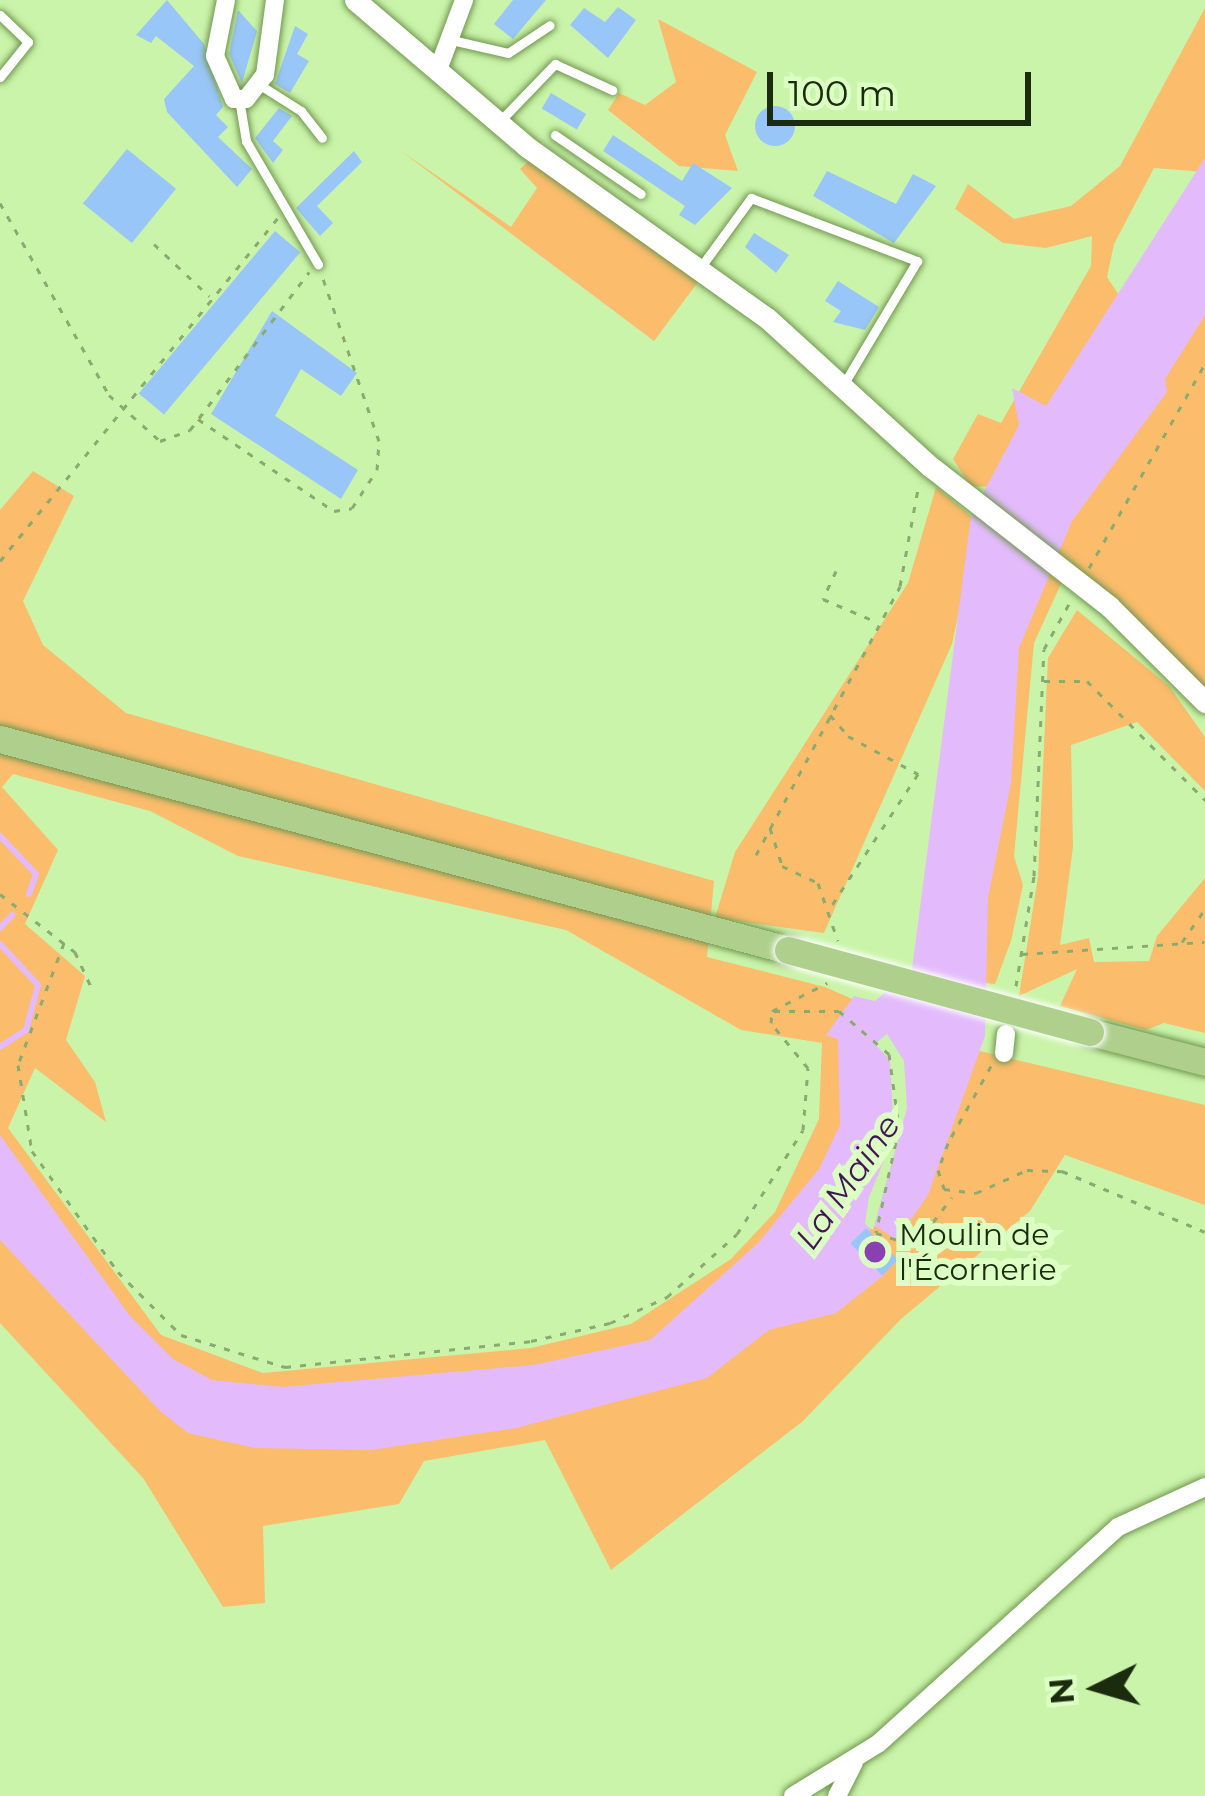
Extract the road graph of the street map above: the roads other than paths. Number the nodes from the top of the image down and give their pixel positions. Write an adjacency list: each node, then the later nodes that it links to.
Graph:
1 (226, 0): 12 (street)
2 (275, 0): 10 (street)
3 (355, 0): 8 (street)
4 (464, 0): 7 (street)
5 (0, 15): 9 (lane)
6 (550, 25): 7 (lane)
7 (455, 41): 8 (street)
8 (440, 68): 13 (street)
9 (0, 77)
10 (260, 85): 12 (street); 15 (lane)
11 (612, 90): 13 (lane)
12 (238, 99): 19 (lane)
13 (499, 122): 17 (street)
14 (555, 135): 16 (lane)
15 (322, 138)
16 (579, 151): 17 (lane); 18 (lane)
17 (563, 173): 20 (street)
18 (640, 194)
19 (318, 263)
20 (700, 268): 21 (street); 21 (lane)
21 (842, 386): 22 (street)
22 (1205, 702)
23 (0, 739): 24 (main road, bridge)
24 (1205, 1063)
25 (1205, 1487): 26 (street)
26 (855, 1761): 27 (street); 28 (street)
27 (793, 1796)
28 (837, 1796)

